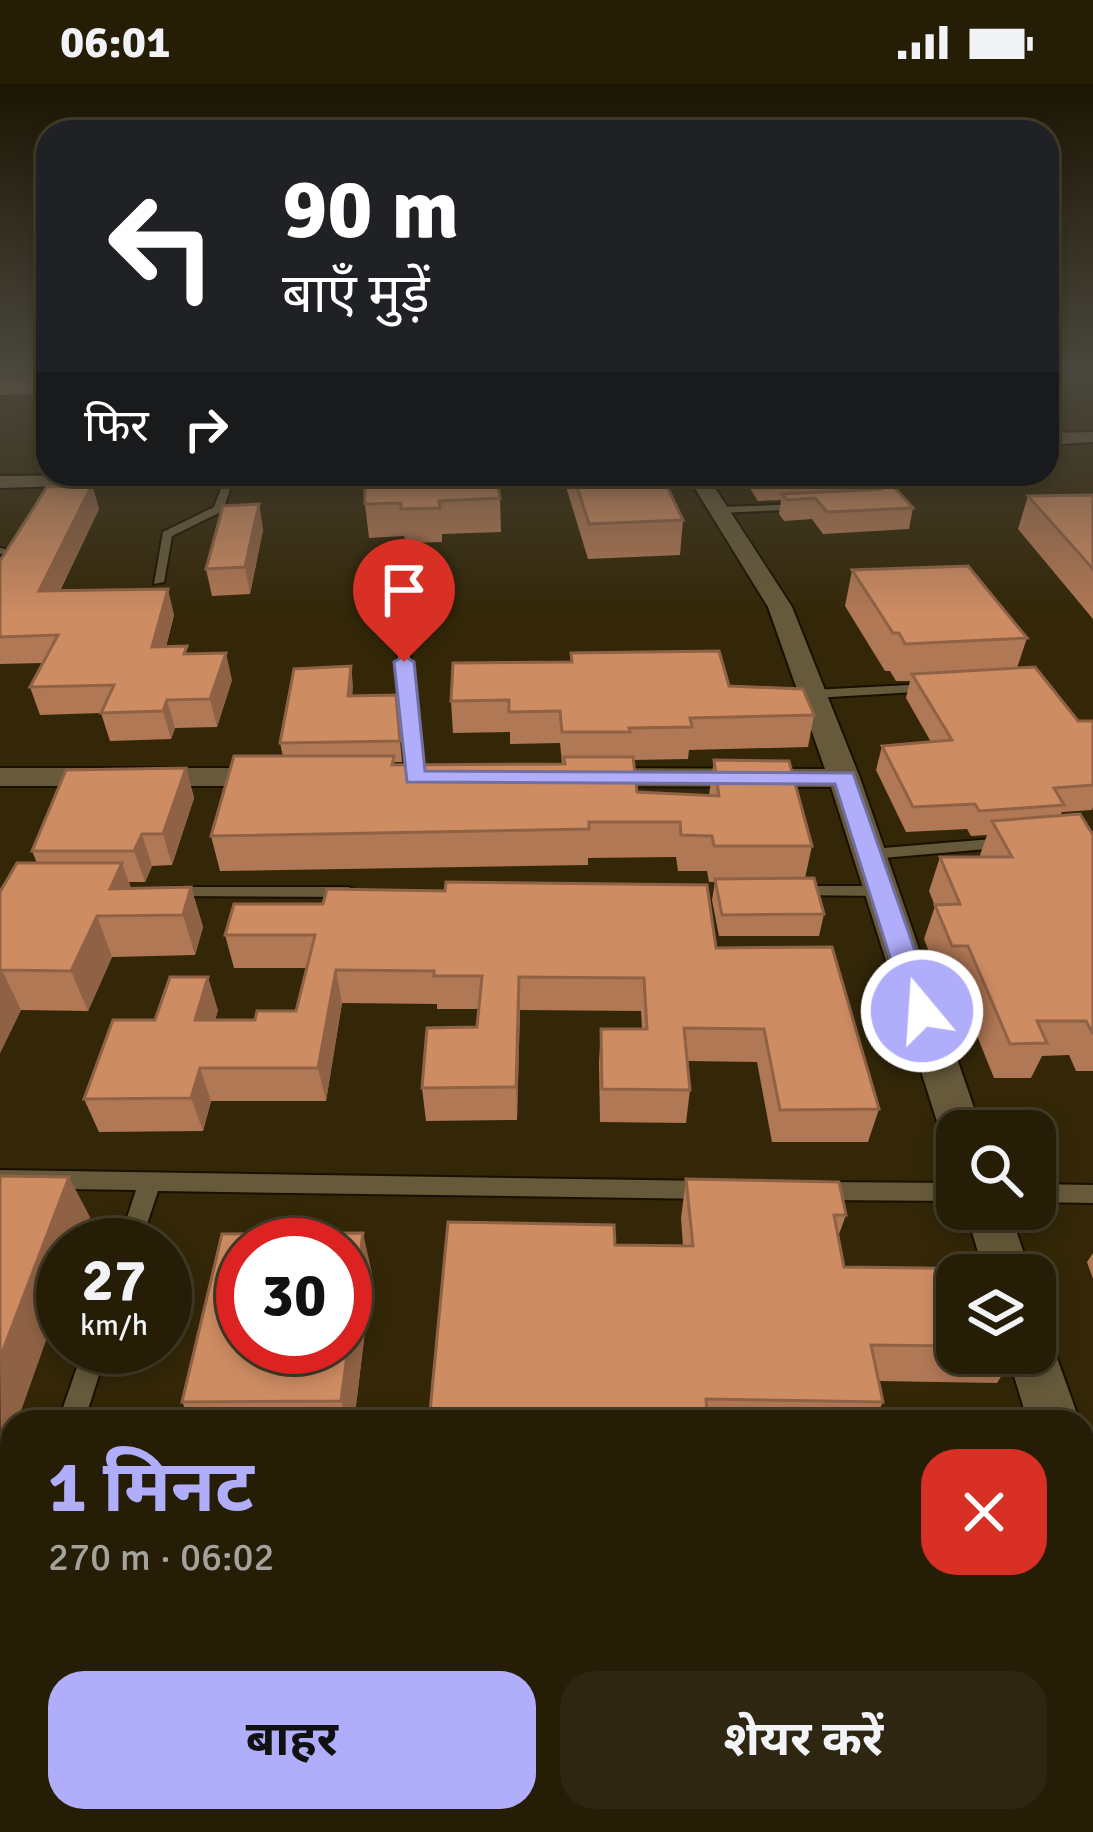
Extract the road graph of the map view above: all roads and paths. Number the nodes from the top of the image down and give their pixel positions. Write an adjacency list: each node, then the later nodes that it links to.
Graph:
1 (36, 481): 2 (street)
2 (0, 482)
3 (227, 486): 7 (lane)
4 (703, 486): 6 (street)
5 (829, 506): 6 (lane)
6 (719, 511): 10 (street)
7 (158, 582)
8 (387, 606): 13 (lane)
9 (954, 687): 10 (lane)
10 (813, 694): 15 (street)
11 (0, 777): 12 (street)
12 (299, 777)
13 (415, 777)
14 (558, 777): 15 (street)
15 (844, 778): 17 (street)
16 (1027, 842): 17 (lane)
17 (872, 854): 19 (street)
18 (787, 891): 19 (lane)
19 (882, 891): 22 (street)
20 (143, 892): 21 (lane)
21 (358, 892)
22 (954, 1110)
23 (0, 1179): 24 (lane)
24 (149, 1184): 25 (lane); 30 (lane)
25 (743, 1190)
26 (790, 1191): 27 (lane)
27 (936, 1192)
28 (1056, 1193): 29 (lane)
29 (1093, 1194)
30 (138, 1218)
31 (87, 1374): 33 (lane)
32 (1039, 1374): 34 (street)
33 (75, 1410)
34 (1050, 1410)

